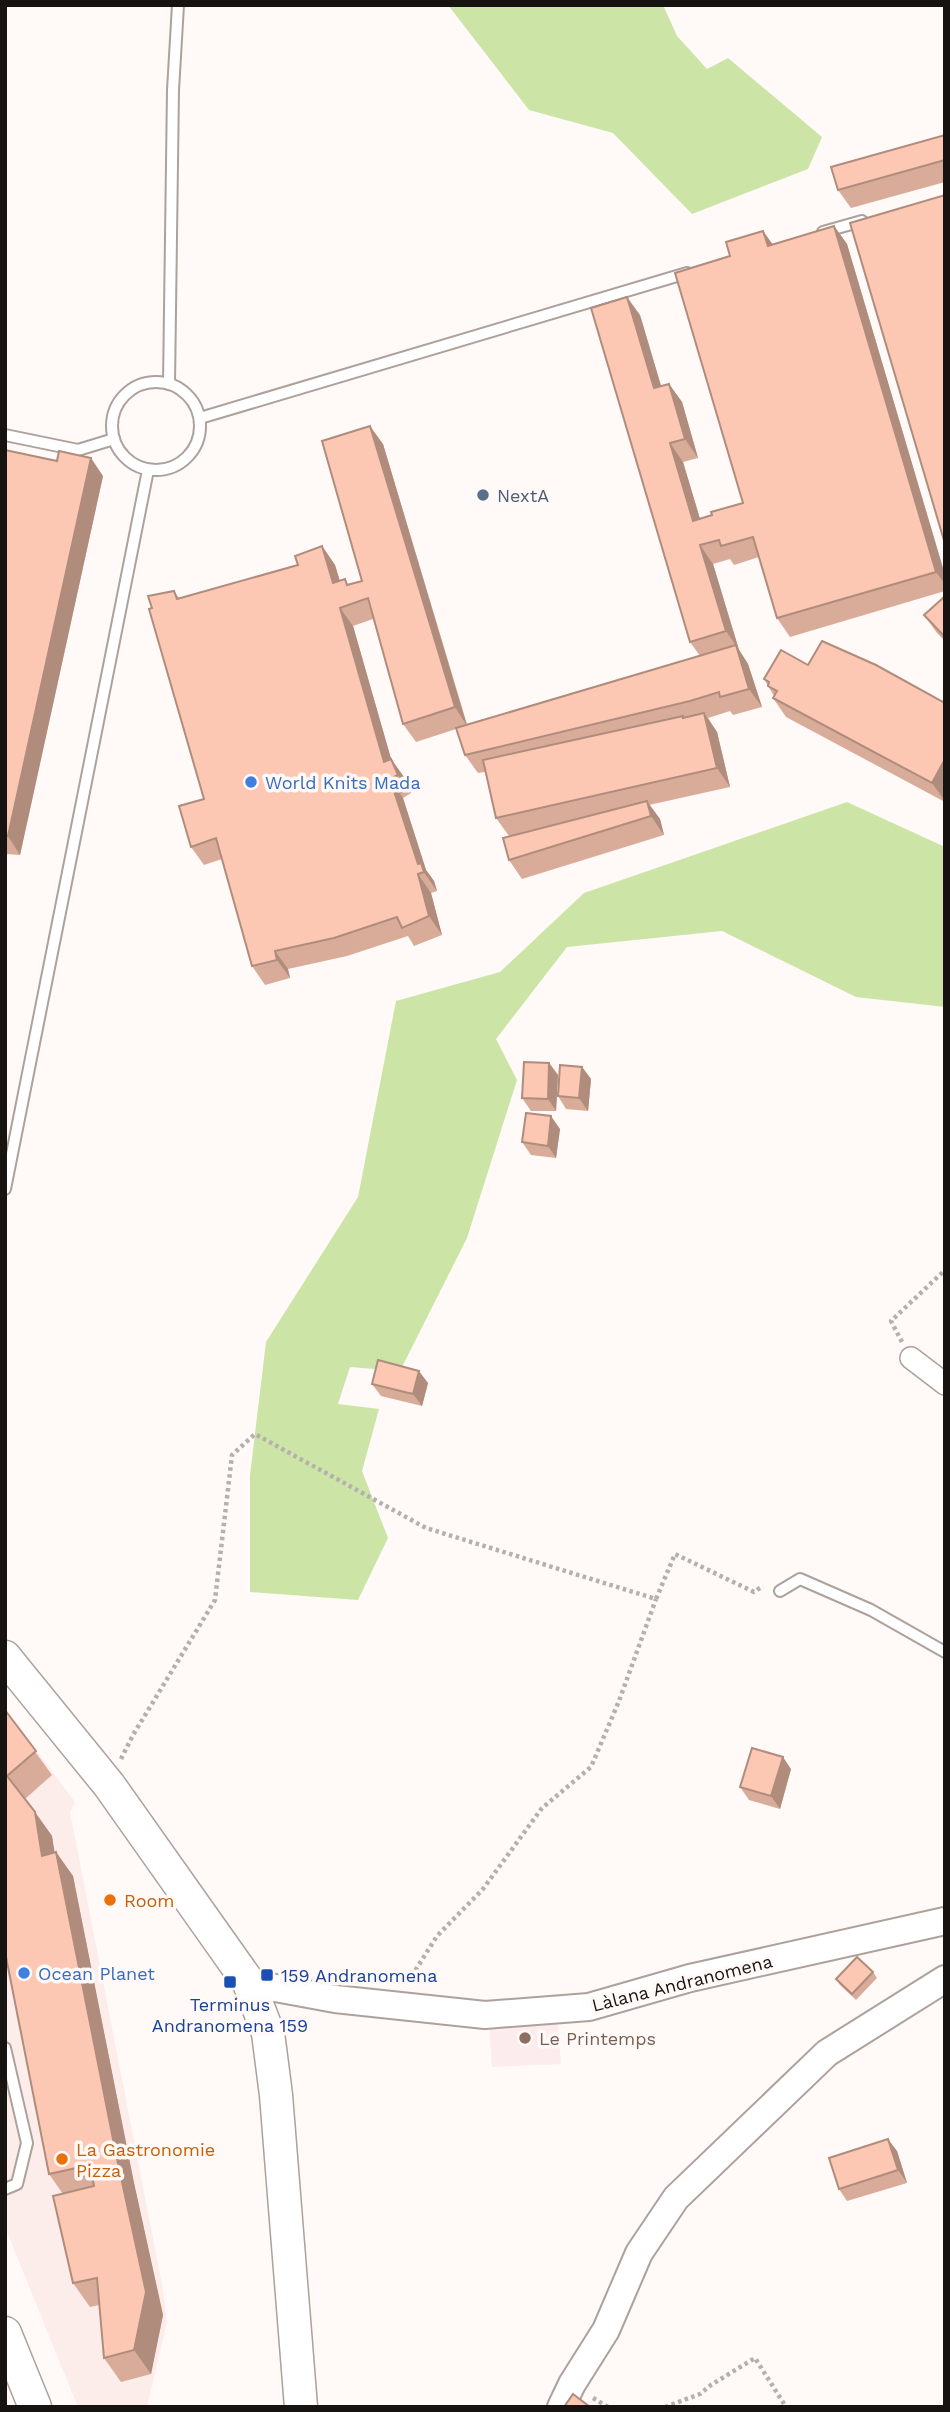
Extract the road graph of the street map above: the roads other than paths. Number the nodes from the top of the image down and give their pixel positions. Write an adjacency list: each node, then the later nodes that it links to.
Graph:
1 (178, 5): 5 (lane)
2 (878, 216): 3 (lane)
3 (812, 236)
4 (692, 271): 6 (lane)
5 (169, 384): 6 (lane); 8 (lane)
6 (200, 418): 9 (lane)
7 (5, 435): 8 (lane)
8 (114, 439): 9 (lane)
9 (148, 470): 10 (lane)
10 (5, 1189)
11 (911, 1358): 12 (street)
12 (945, 1384)
13 (780, 1591): 14 (lane)
14 (945, 1651)
15 (5, 1657): 18 (main road)
16 (945, 1921): 18 (street, Làlana Andranomena)
17 (945, 1979): 24 (street)
18 (249, 1983): 23 (main road)
19 (5, 2048): 20 (lane)
20 (5, 2189)
21 (8, 2345): 22 (main road)
22 (35, 2407)
23 (301, 2407)
24 (561, 2407)

